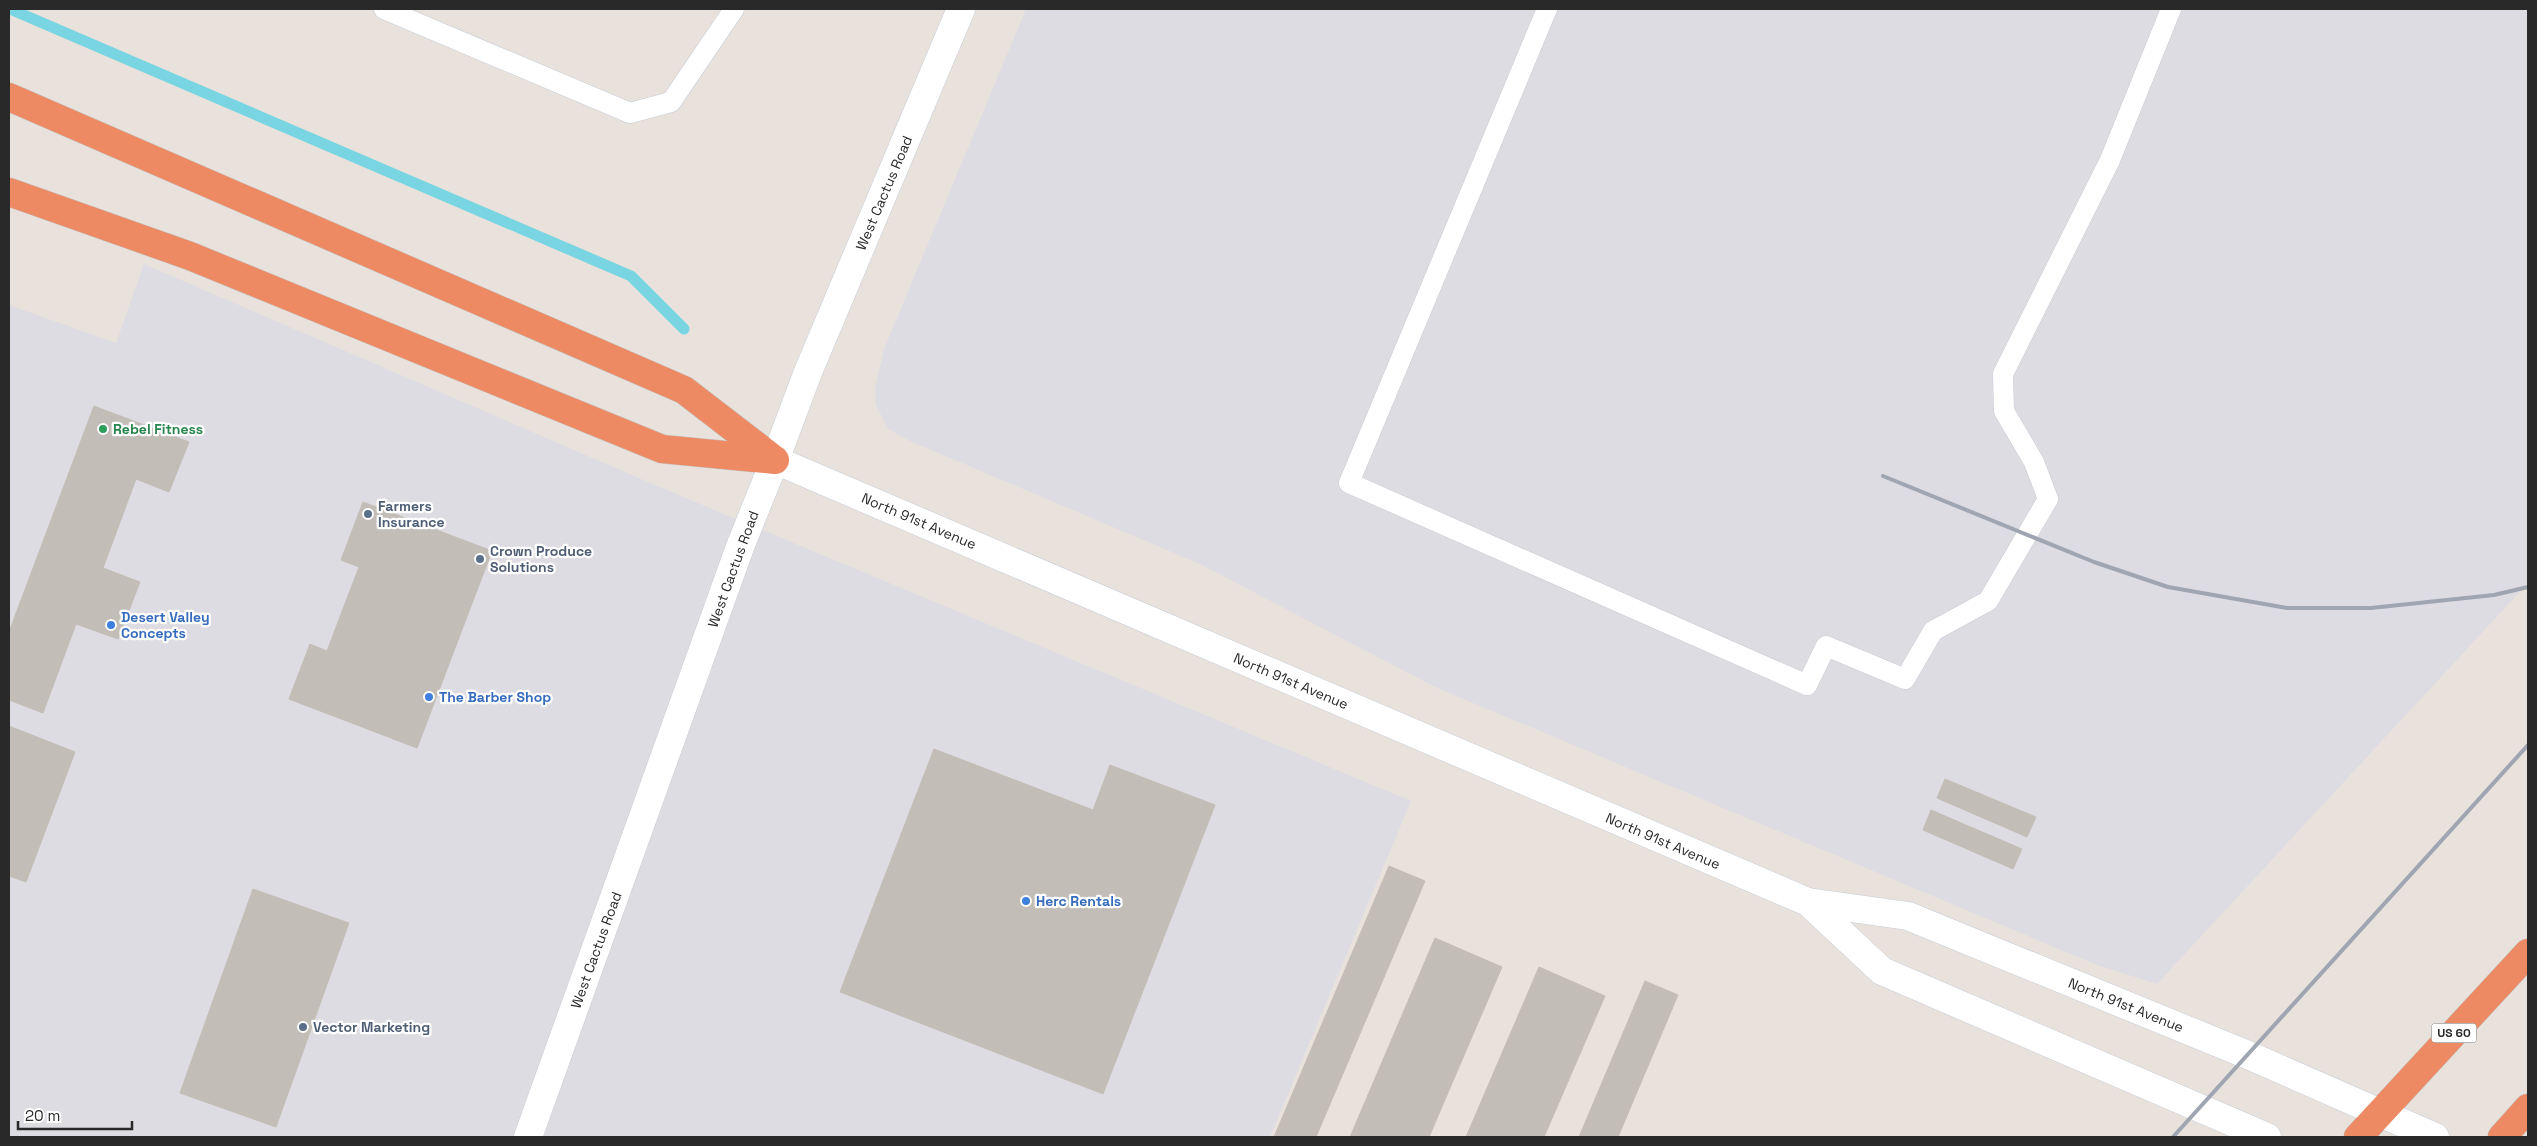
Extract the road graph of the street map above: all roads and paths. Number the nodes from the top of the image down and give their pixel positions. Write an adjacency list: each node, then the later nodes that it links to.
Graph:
1 (384, 9): 2 (lane)
2 (734, 9)
3 (961, 9): 8 (main road, West Cactus Road)
4 (1547, 9): 5 (lane)
5 (2171, 9)
6 (9, 97): 8 (highway)
7 (9, 192): 8 (highway)
8 (774, 460): 9 (main road, North 91st Avenue); 13 (main road, West Cactus Road)
9 (1808, 902): 12 (main road, North 91st Avenue); 14 (main road, North 91st Avenue)
10 (2528, 952): 12 (highway, US 60)
11 (2528, 1108): 17 (highway)
12 (2380, 1113): 15 (highway, US 60); 16 (main road, North 91st Avenue)
13 (528, 1137)
14 (2267, 1137)
15 (2358, 1137)
16 (2436, 1137)
17 (2502, 1137)

